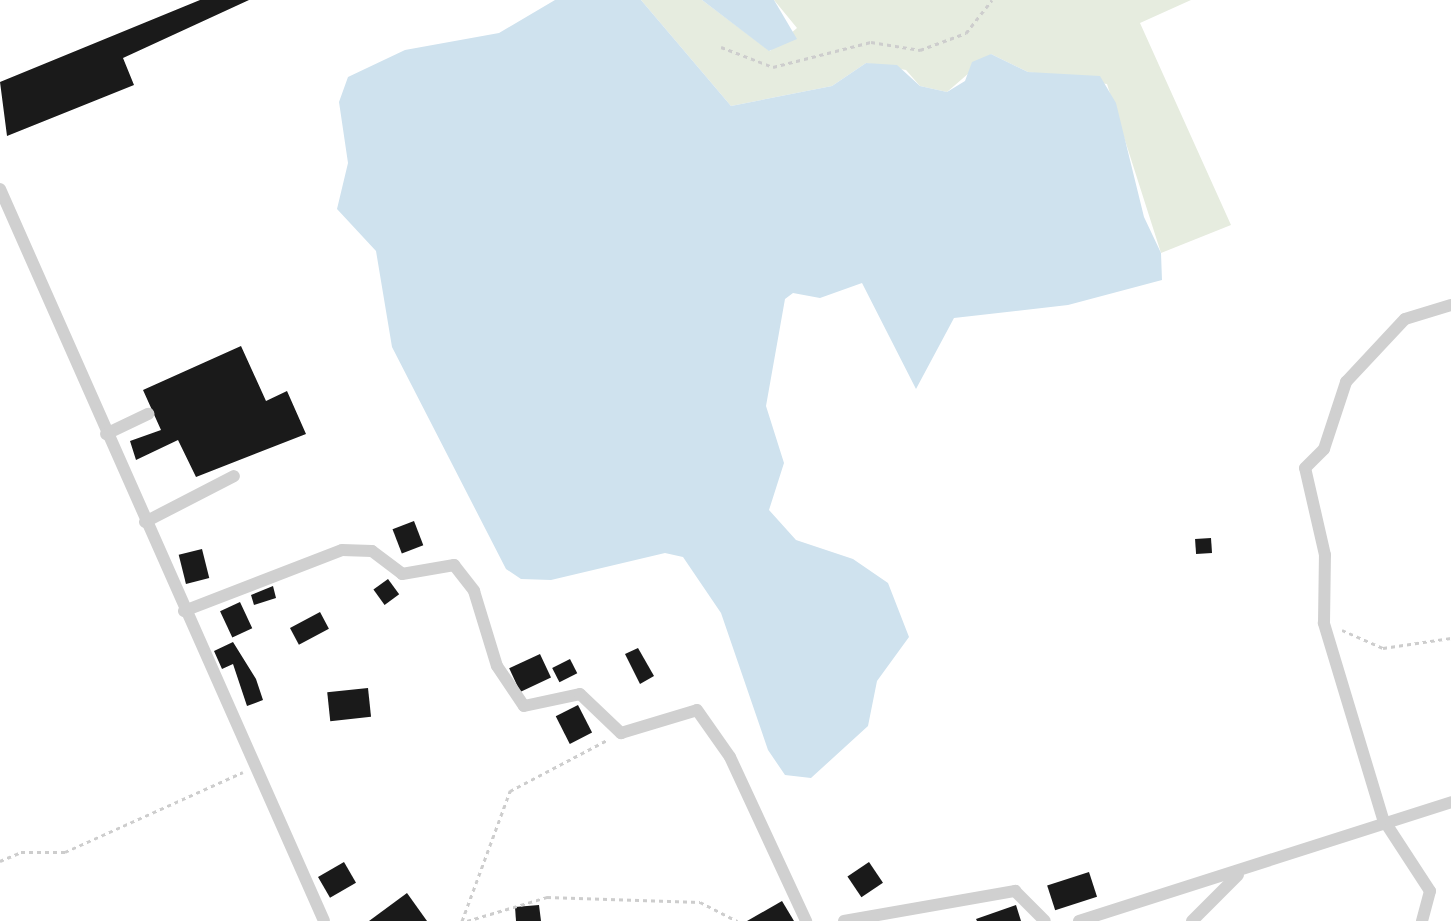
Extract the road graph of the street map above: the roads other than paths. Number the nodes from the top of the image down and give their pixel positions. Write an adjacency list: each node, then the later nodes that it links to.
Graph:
1 (0, 189): 4 (street)
2 (1451, 305): 9 (street)
3 (148, 414): 4 (street)
4 (106, 434): 6 (street)
5 (234, 476): 6 (street)
6 (145, 522): 7 (street)
7 (184, 611): 12 (street); 13 (street)
8 (1451, 802): 9 (street)
9 (1383, 819): 10 (street); 19 (street)
10 (1240, 873): 11 (street); 16 (street)
11 (1209, 903): 17 (street); 18 (street)
12 (324, 921)
13 (806, 921)
14 (844, 921): 15 (street)
15 (1045, 921)
16 (1079, 921)
17 (1192, 921)
18 (1211, 921)
19 (1422, 921)

